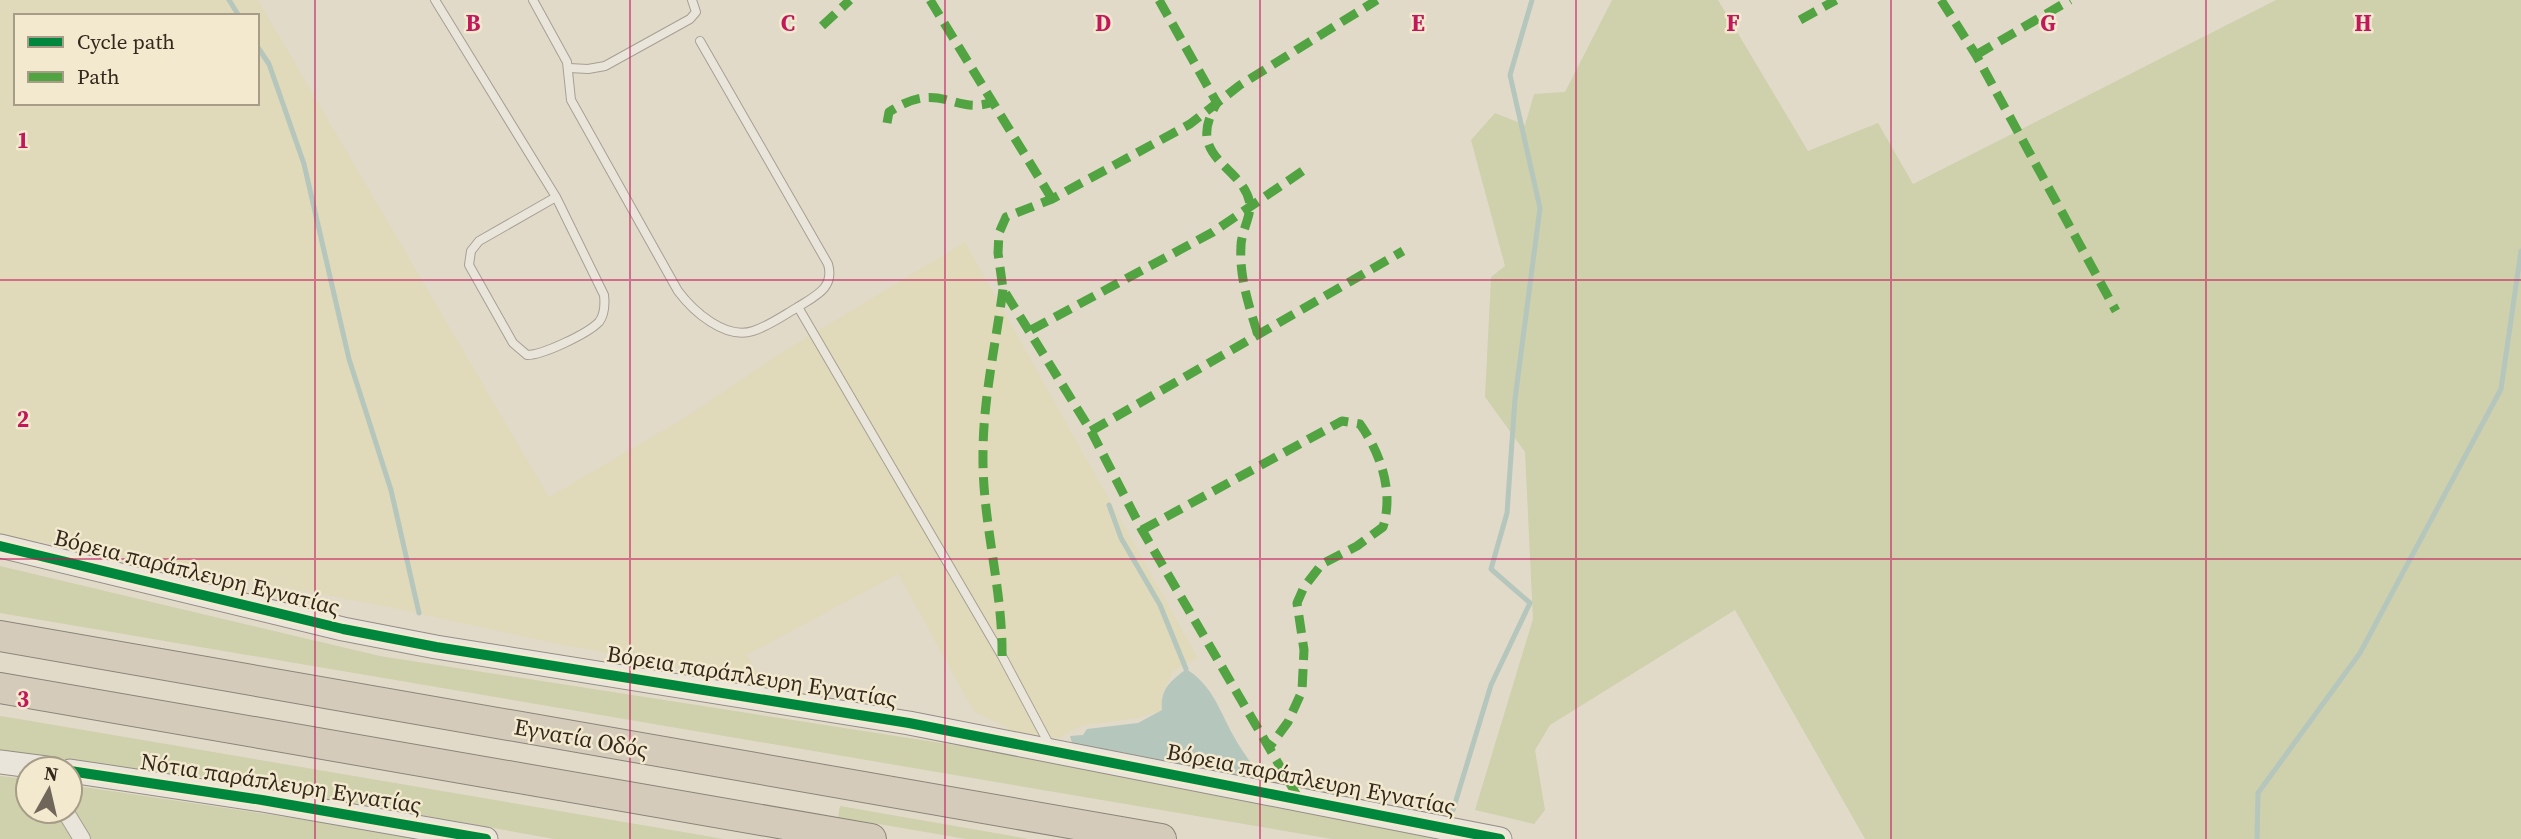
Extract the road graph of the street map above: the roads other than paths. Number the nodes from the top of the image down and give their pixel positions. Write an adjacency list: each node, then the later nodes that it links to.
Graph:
1 (435, 0): 6 (lane)
2 (533, 0): 5 (lane)
3 (692, 0): 5 (lane)
4 (700, 41): 7 (lane)
5 (569, 68): 7 (lane)
6 (556, 197): 6 (lane)
7 (798, 307): 11 (lane)
8 (0, 546): 11 (street, Βόρεια παράπλευρη Εγνατίας)
9 (0, 636): 15 (highway, Εγνατία Οδός)
10 (0, 688): 14 (highway)
11 (1051, 749): 16 (street, Βόρεια παράπλευρη Εγνατίας)
12 (84, 773): 13 (street, Νότια παράπλευρη Εγνατίας)
13 (486, 839)
14 (871, 839)
15 (1161, 839)
16 (1500, 839)

